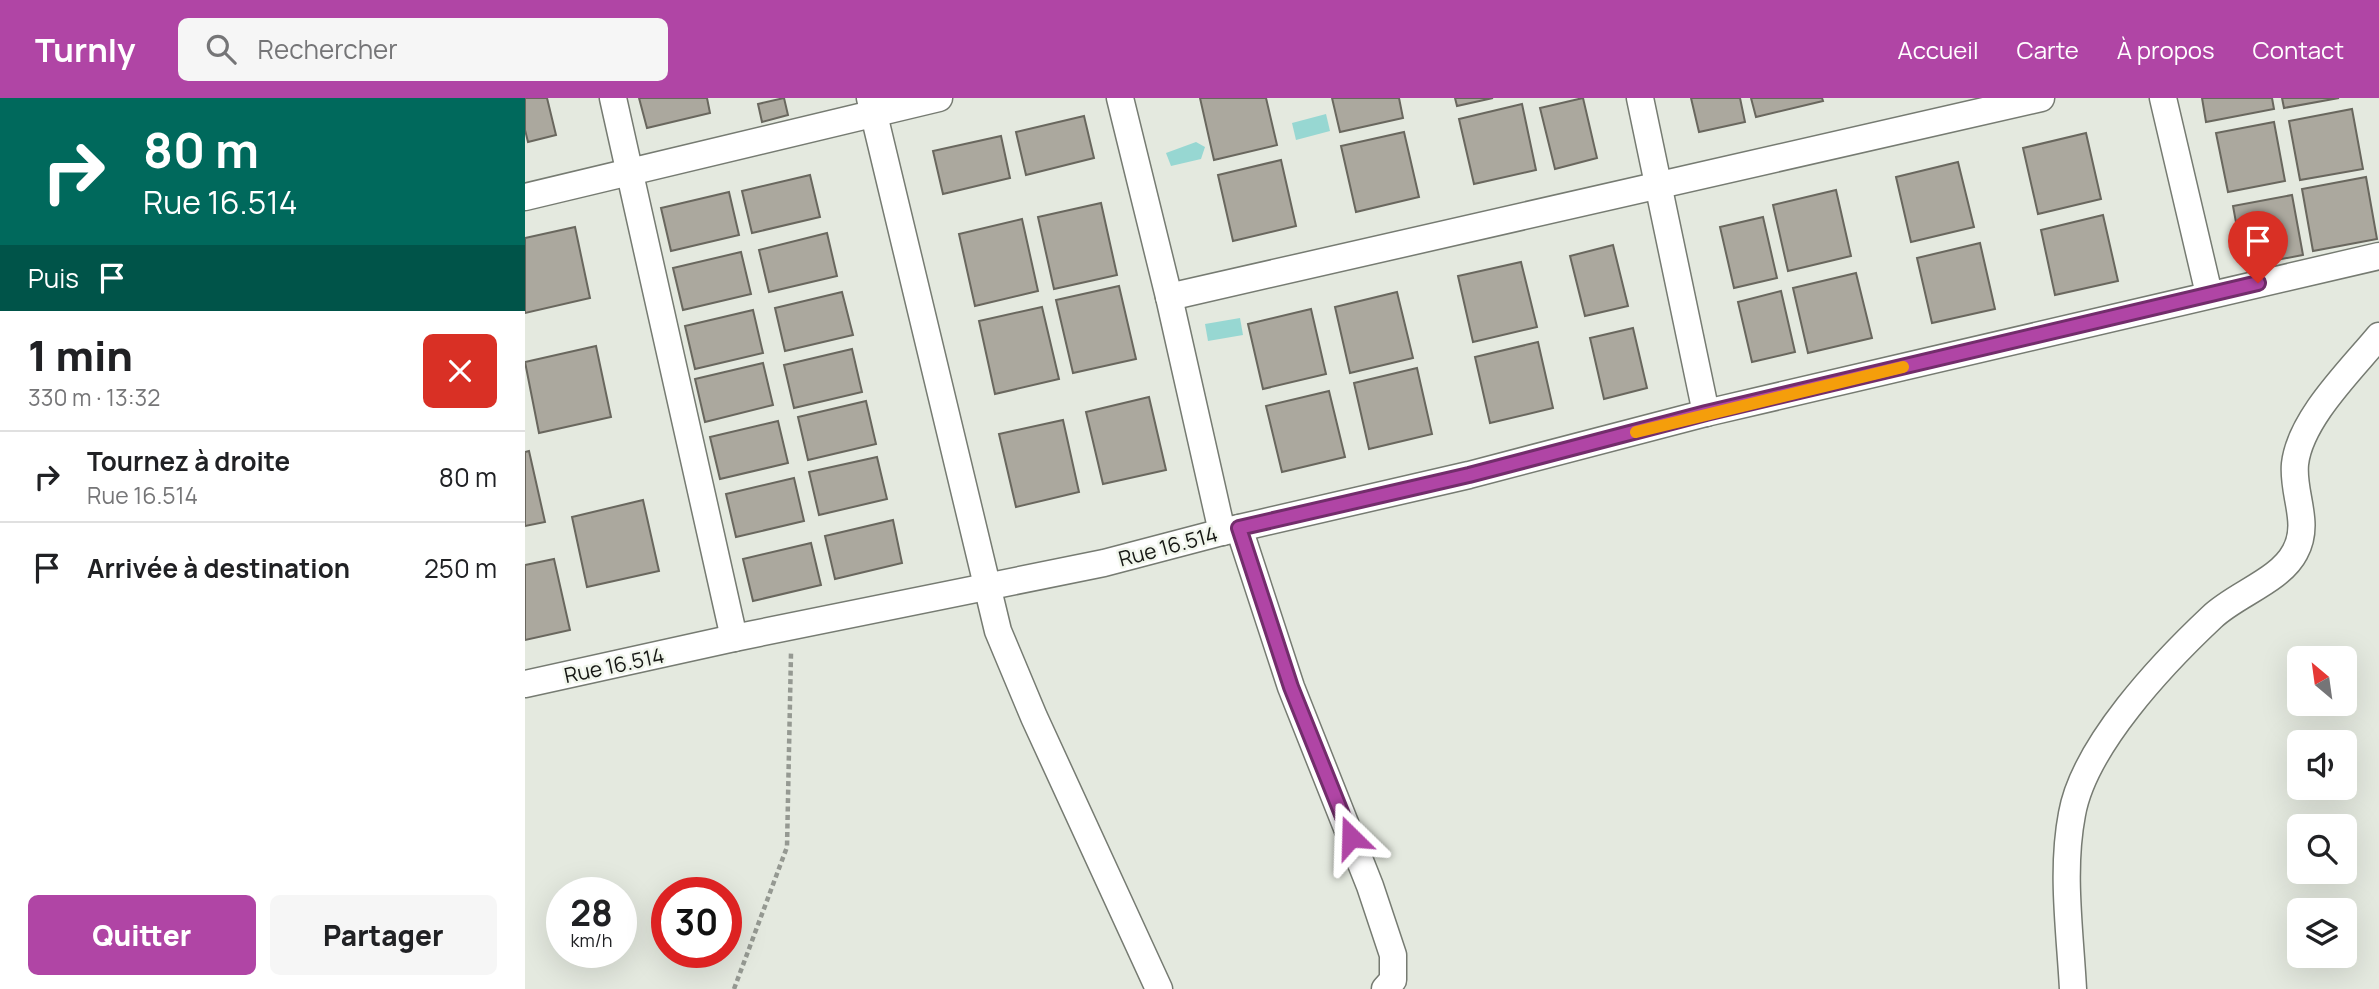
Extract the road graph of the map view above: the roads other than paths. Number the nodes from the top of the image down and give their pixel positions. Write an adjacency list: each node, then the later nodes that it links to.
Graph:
1 (613, 98): 8 (street)
2 (939, 98): 7 (street)
3 (1120, 98): 13 (street)
4 (1640, 98): 9 (street)
5 (2041, 98): 9 (street)
6 (2163, 98): 12 (street)
7 (871, 105): 8 (street); 17 (street)
8 (630, 170): 10 (street); 18 (street)
9 (1658, 186): 13 (street); 15 (street)
10 (525, 197)
11 (2379, 256): 12 (street, Rue 16.514)
12 (2209, 295): 15 (street, Rue 16.514)
13 (1169, 297): 16 (street)
14 (2379, 336): 22 (street)
15 (1706, 413): 16 (street, Rue 16.514)
16 (1230, 530): 17 (street, Rue 16.514); 21 (street)
17 (988, 588): 18 (street, Rue 16.514); 20 (street)
18 (734, 638): 19 (street, Rue 16.514)
19 (525, 684)
20 (1159, 989)
21 (1385, 989)
22 (2073, 989)

